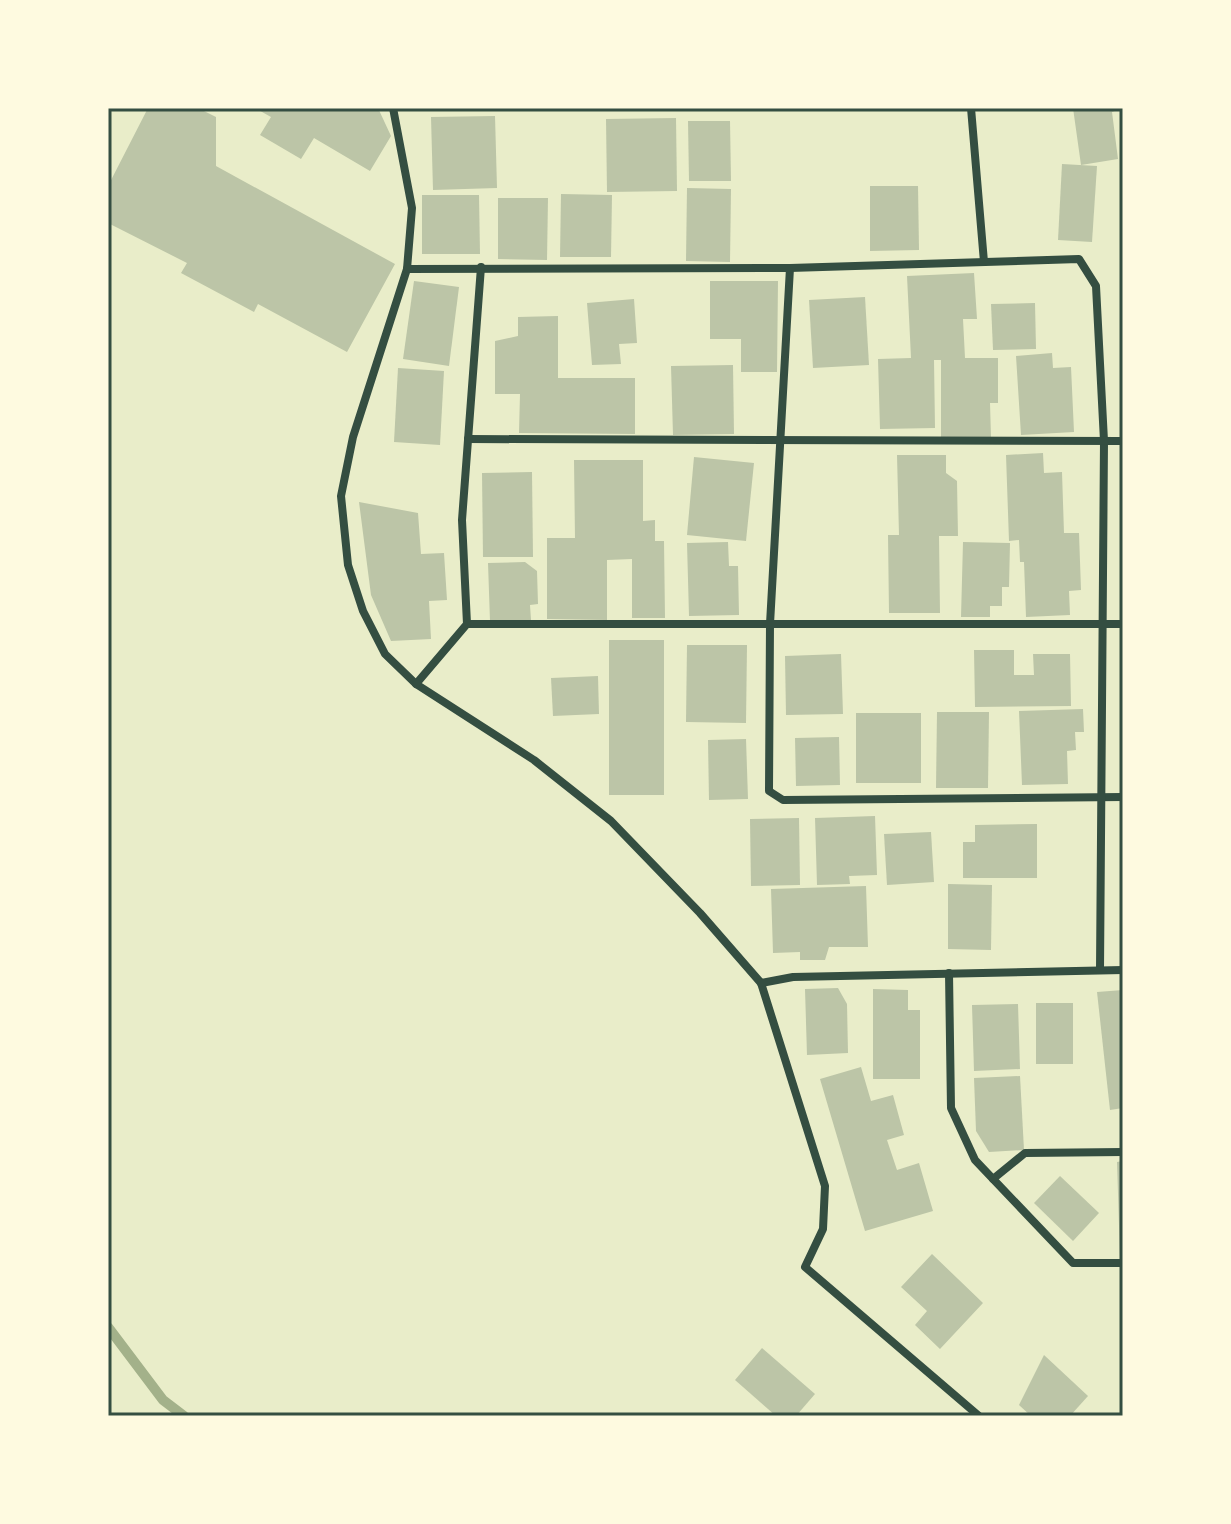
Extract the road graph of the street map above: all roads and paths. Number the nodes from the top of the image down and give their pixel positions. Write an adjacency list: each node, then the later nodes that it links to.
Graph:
1 (393, 108): 6 (street)
2 (971, 108): 3 (street)
3 (984, 262): 5 (street); 8 (street)
4 (481, 267): 5 (street); 6 (street); 7 (street)
5 (790, 268): 10 (street)
6 (407, 269): 15 (street)
7 (468, 439): 10 (street); 11 (street)
8 (1104, 441): 9 (street); 10 (street); 13 (street)
9 (1123, 441)
10 (780, 443): 12 (street)
11 (467, 624): 12 (street); 15 (street)
12 (770, 624): 13 (street); 16 (street)
13 (1104, 624): 14 (street); 16 (street)
14 (1123, 624)
15 (416, 684): 21 (street)
16 (1104, 797): 17 (street); 18 (street)
17 (1123, 797)
18 (1100, 970): 19 (street); 20 (street)
19 (1123, 970)
20 (949, 973): 21 (street); 23 (street)
21 (761, 983): 25 (street)
22 (1123, 1152): 23 (street)
23 (993, 1179): 24 (street)
24 (1123, 1263)
25 (979, 1416)

